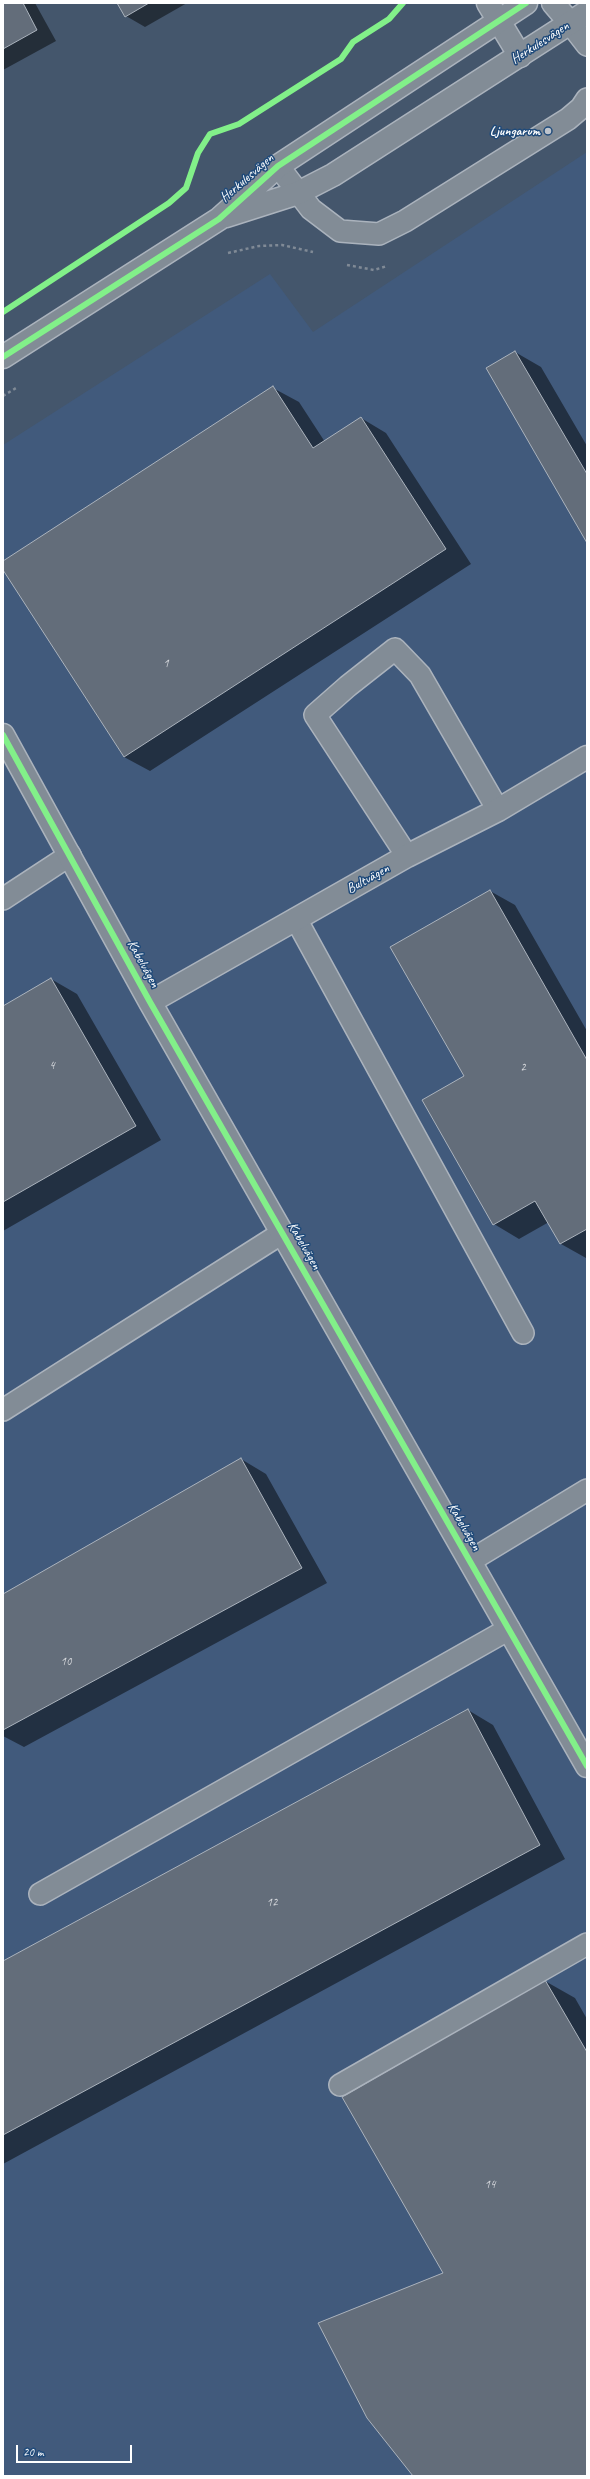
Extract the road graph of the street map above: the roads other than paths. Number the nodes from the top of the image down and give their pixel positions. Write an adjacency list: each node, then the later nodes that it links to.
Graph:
1 (526, 3): 3 (street, Herkulesvägen)
2 (554, 3): 4 (street)
3 (493, 12): 6 (street); 8 (street, Herkulesvägen)
4 (579, 17): 5 (lane); 6 (street, Herkulesvägen)
5 (587, 45)
6 (520, 56): 9 (street, Herkulesvägen)
7 (587, 99): 9 (lane)
8 (278, 166): 9 (lane); 10 (street, Herkulesvägen)
9 (298, 193): 10 (street, Herkulesvägen)
10 (219, 219): 11 (street, Herkulesvägen)
11 (3, 357)
12 (3, 735): 15 (street, Kabelvägen)
13 (587, 757): 14 (street, Bultvägen)
14 (498, 810): 16 (street, Bultvägen); 16 (lane)
15 (70, 855): 17 (lane); 19 (street, Kabelvägen)
16 (407, 856): 18 (street, Bultvägen)
17 (3, 899)
18 (296, 919): 19 (street, Bultvägen); 21 (lane)
19 (150, 1002): 20 (street, Kabelvägen)
20 (282, 1233): 22 (lane); 24 (street, Kabelvägen)
21 (523, 1333)
22 (3, 1410)
23 (587, 1490): 24 (lane)
24 (470, 1561): 25 (street, Kabelvägen)
25 (509, 1629): 26 (street, Kabelvägen); 27 (lane)
26 (587, 1766)
27 (40, 1894)
28 (587, 1944): 29 (lane)
29 (340, 2085)

